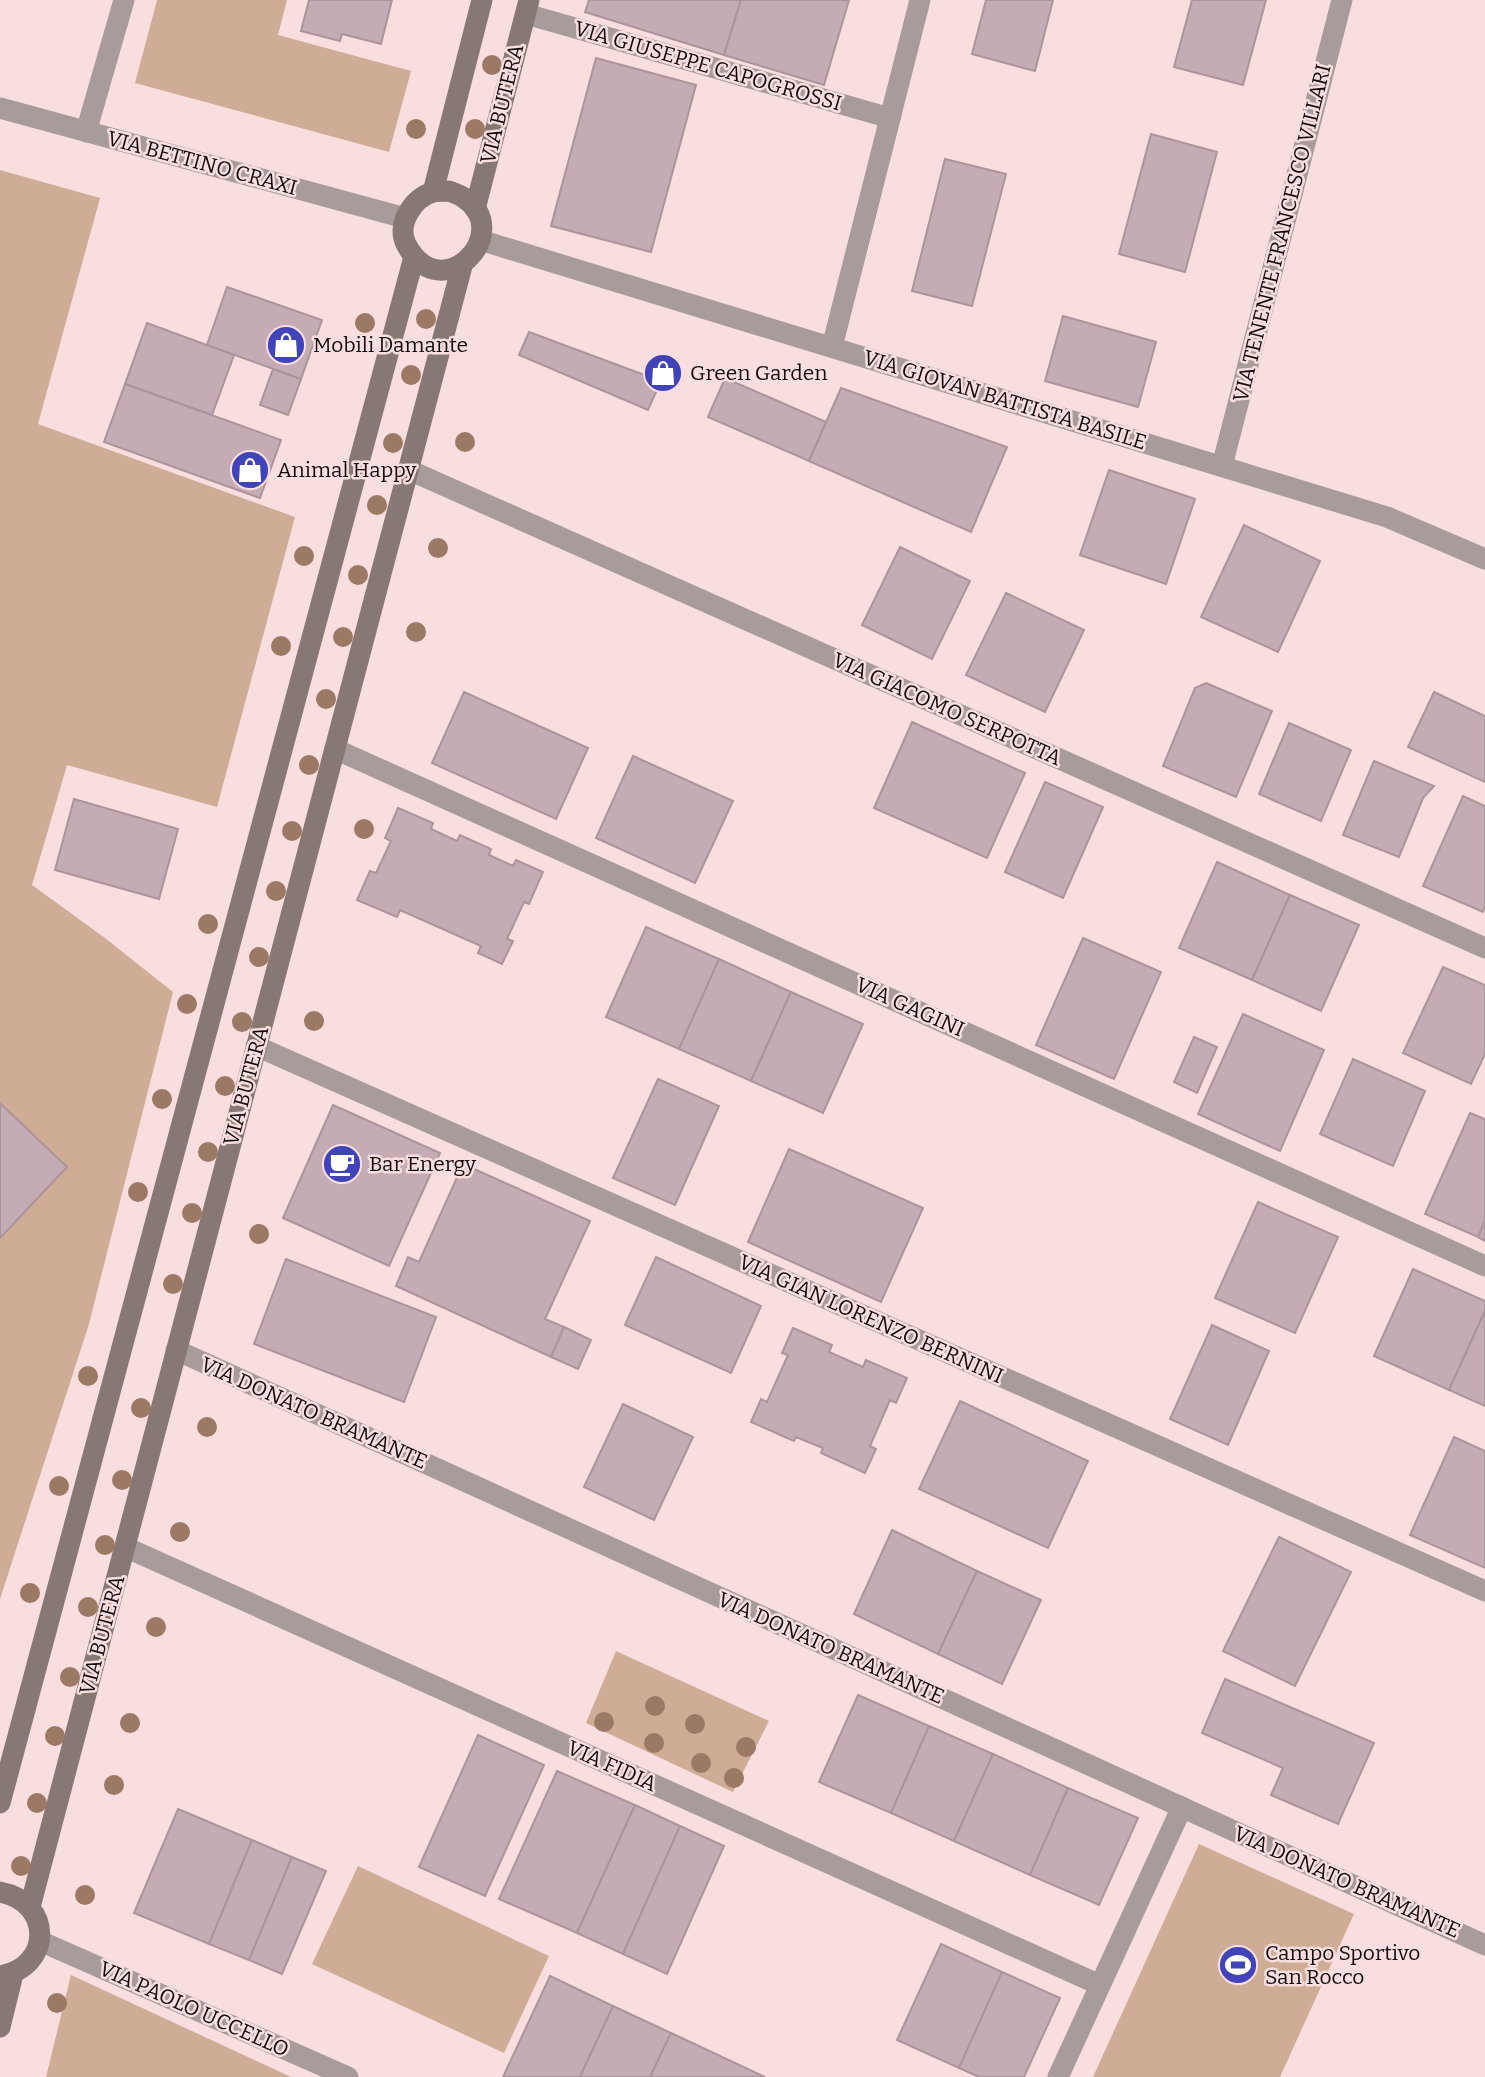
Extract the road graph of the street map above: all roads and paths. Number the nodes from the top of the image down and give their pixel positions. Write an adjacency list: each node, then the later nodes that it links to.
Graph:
1 (124, 0): 8 (street)
2 (482, 0): 9 (main road)
3 (920, 0): 7 (street)
4 (1342, 0): 16 (street, VIA TENENTE FRANCESCO VILLARI)
5 (528, 7): 7 (street, VIA GIUSEPPE CAPOGROSSI); 10 (main road, VIA BUTERA)
6 (0, 108): 8 (street, VIA BETTINO CRAXI)
7 (890, 118): 15 (street)
8 (86, 132): 11 (street, VIA BETTINO CRAXI)
9 (433, 192): 10 (main road); 11 (main road)
10 (475, 209): 12 (main road)
11 (405, 218): 13 (main road)
12 (480, 240): 14 (main road); 15 (street, VIA GIOVAN BATTISTA BASILE)
13 (414, 257): 14 (main road); 26 (main road)
14 (462, 266): 17 (main road, VIA BUTERA)
15 (832, 347): 16 (street, VIA GIOVAN BATTISTA BASILE)
16 (1222, 466): 18 (street, VIA GIOVAN BATTISTA BASILE)
17 (409, 470): 19 (main road, VIA BUTERA); 20 (street, VIA GIACOMO SERPOTTA)
18 (1485, 559)
19 (335, 749): 21 (main road, VIA BUTERA); 22 (street, VIA GAGINI)
20 (1485, 948)
21 (256, 1046): 23 (main road, VIA BUTERA); 25 (street, VIA GIAN LORENZO BERNINI)
22 (1485, 1266)
23 (176, 1350): 24 (main road, VIA BUTERA); 27 (street, VIA DONATO BRAMANTE)
24 (125, 1547): 29 (main road, VIA BUTERA); 33 (street, VIA FIDIA)
25 (1485, 1591)
26 (0, 1803)
27 (1182, 1807): 31 (street, VIA DONATO BRAMANTE); 33 (street)
28 (0, 1892): 29 (main road)
29 (30, 1907): 30 (main road)
30 (40, 1941): 32 (main road); 35 (street, VIA PAOLO UCCELLO)
31 (1485, 1945)
32 (7, 1975): 34 (main road)
33 (1100, 1985): 36 (street)
34 (0, 2027)
35 (348, 2077)
36 (1058, 2077)

